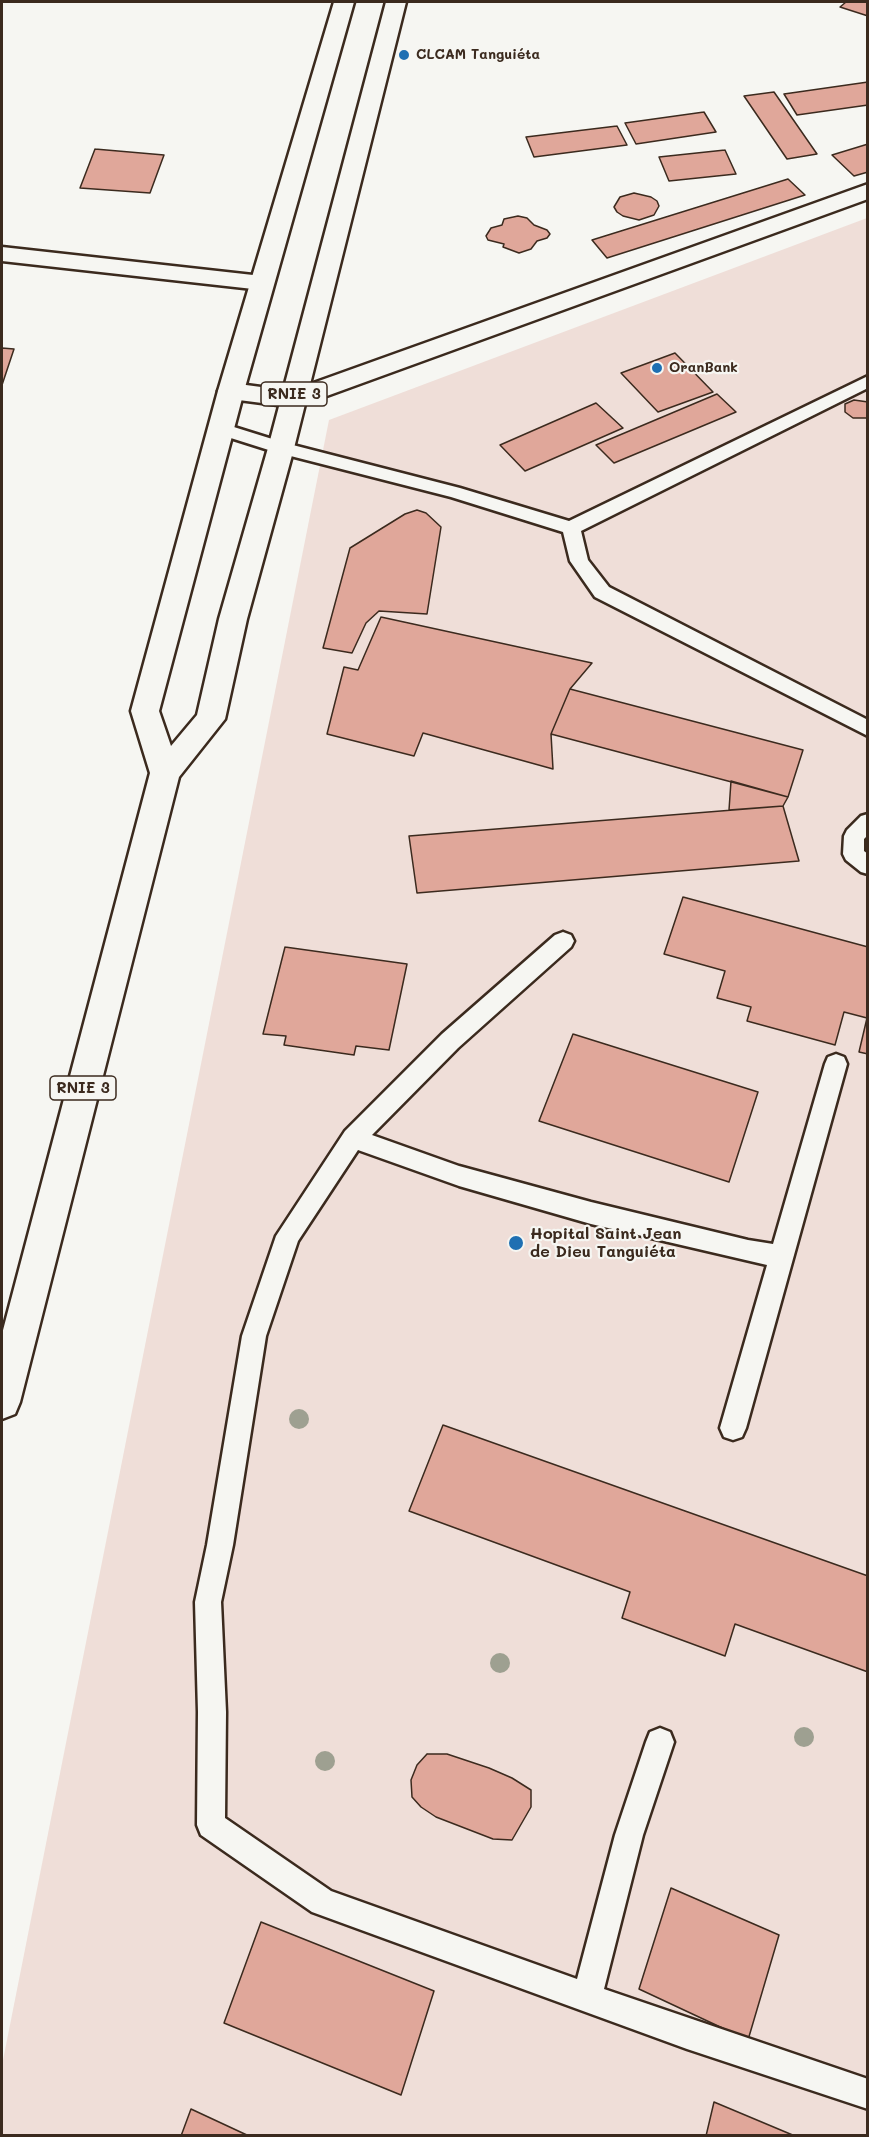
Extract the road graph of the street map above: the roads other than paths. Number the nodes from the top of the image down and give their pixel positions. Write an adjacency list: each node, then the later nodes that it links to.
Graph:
1 (344, 2): 5 (main road)
2 (396, 2): 8 (main road, RNIE 3)
3 (867, 190): 8 (main road)
4 (2, 254): 5 (main road)
5 (262, 283): 7 (main road)
6 (867, 381): 11 (lane)
7 (231, 391): 8 (main road); 9 (main road)
8 (293, 399): 10 (main road, RNIE 3)
9 (221, 429): 10 (lane); 13 (main road)
10 (281, 448): 11 (lane); 13 (main road, RNIE 3)
11 (571, 528): 12 (lane)
12 (867, 729)
13 (165, 773): 20 (main road, RNIE 3)
14 (867, 822): 15 (lane)
15 (867, 866)
16 (563, 941): 18 (lane)
17 (836, 1064): 19 (lane)
18 (353, 1138): 19 (lane); 23 (lane)
19 (781, 1256): 21 (lane)
20 (2, 1402)
21 (733, 1428)
22 (660, 1742): 23 (lane)
23 (587, 1997): 24 (lane)
24 (867, 2094)

